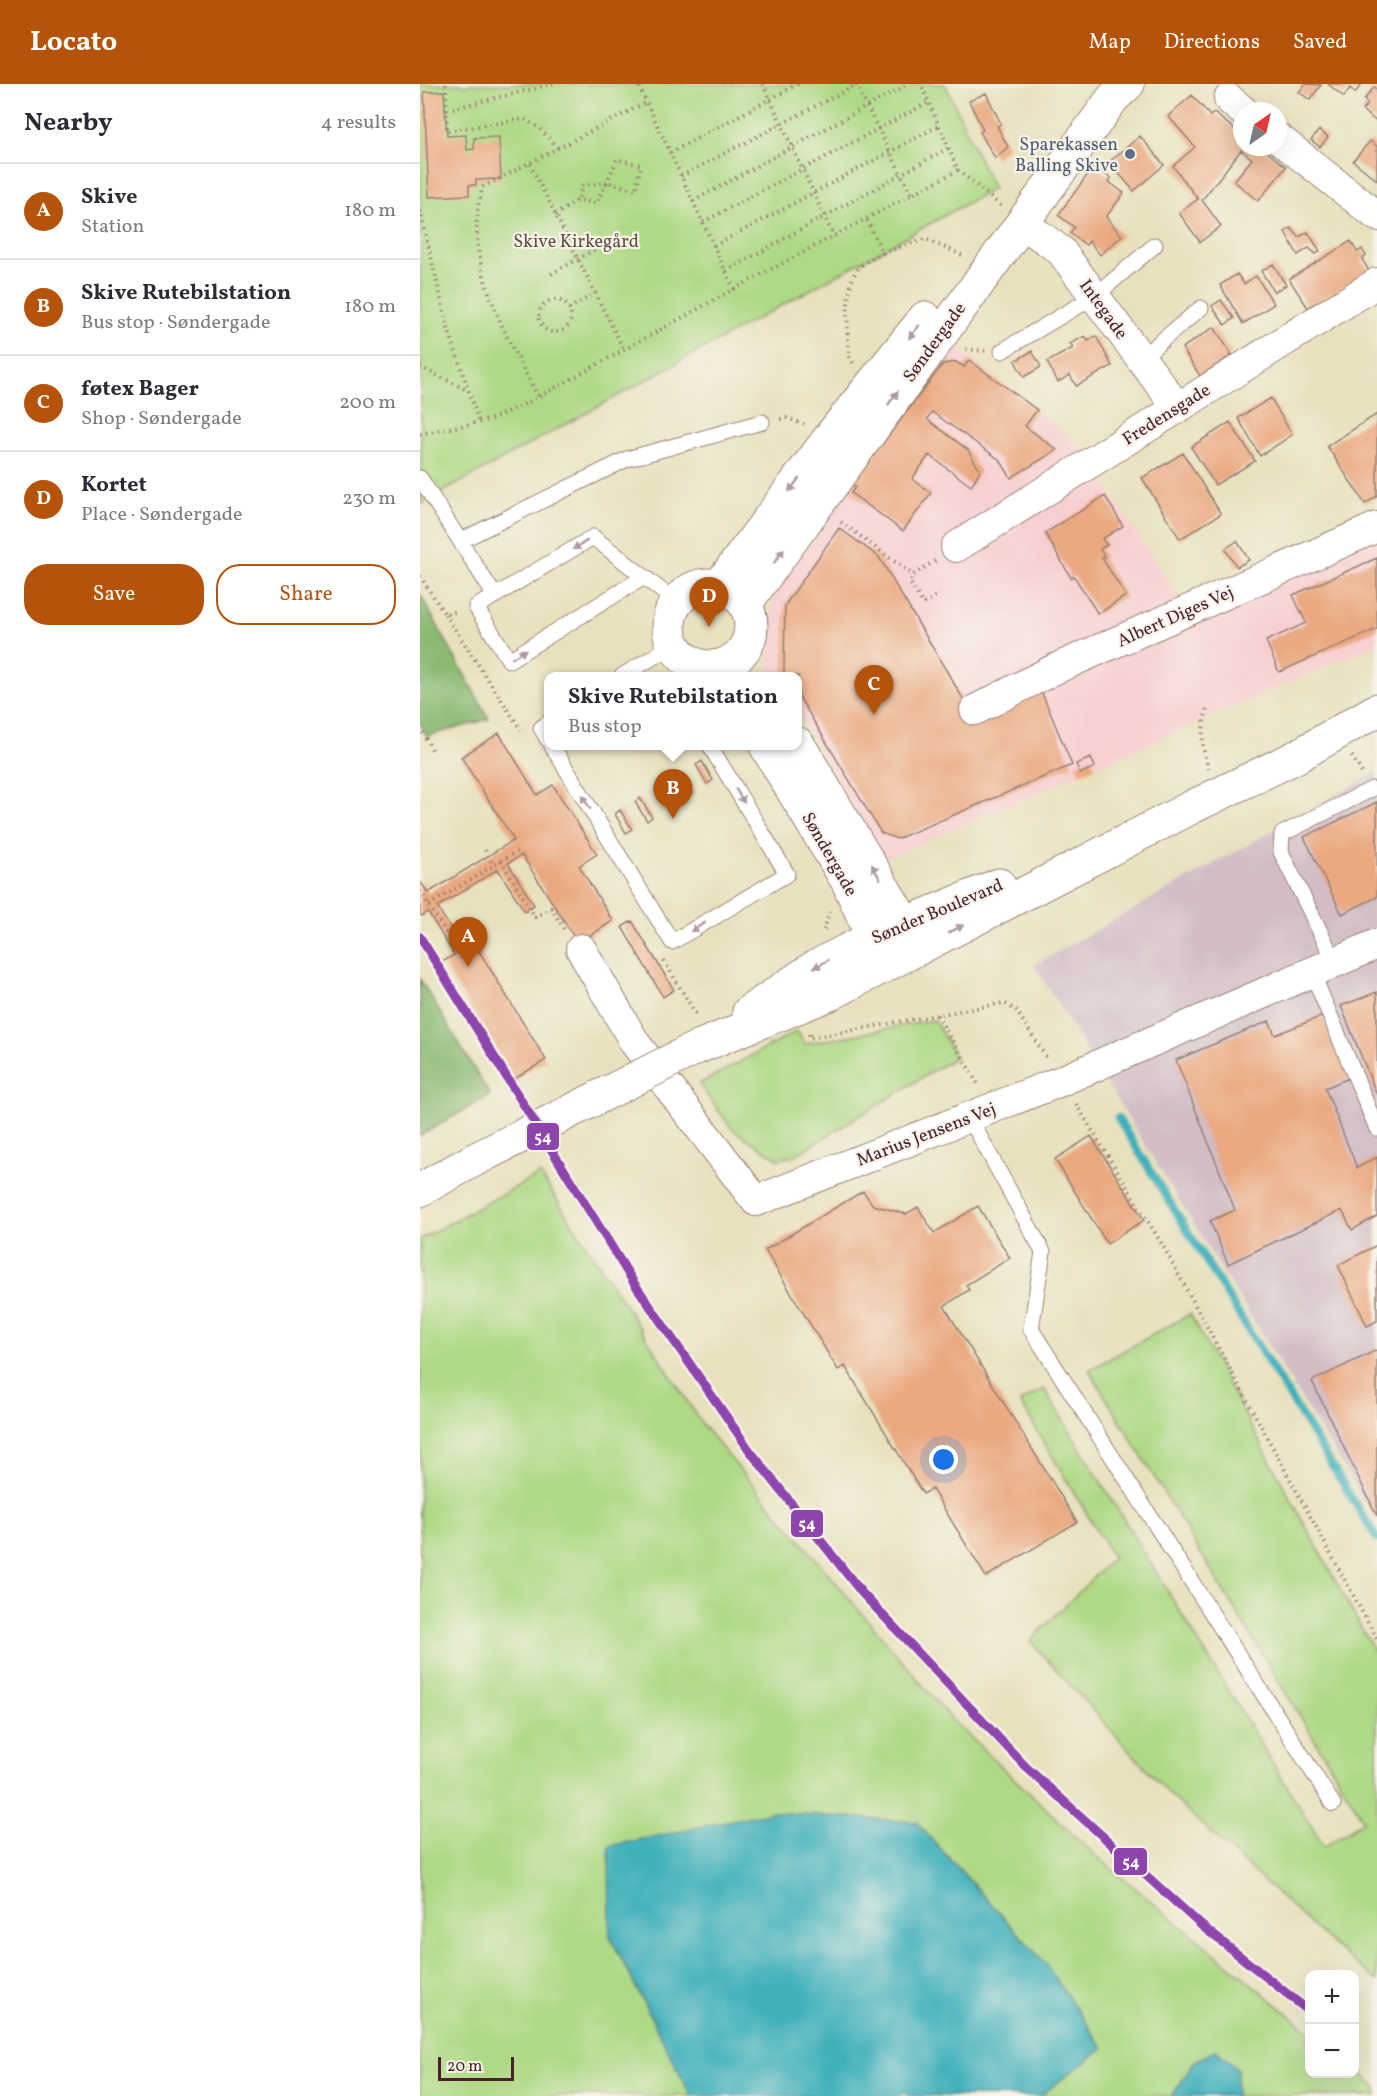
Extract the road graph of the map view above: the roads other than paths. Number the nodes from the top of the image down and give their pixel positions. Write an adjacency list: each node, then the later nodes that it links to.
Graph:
1 (1101, 84): 19 (street, Søndergade, one-way to 19)
2 (1128, 84): 5 (street, Søndergade)
3 (1287, 145): 4 (street)
4 (1377, 216)
5 (1021, 222): 8 (street, Integade); 19 (street, Søndergade, one-way to 5)
6 (1155, 245): 8 (lane)
7 (1377, 283): 12 (street, Fredensgade)
8 (1095, 296): 10 (lane); 11 (street, Integade)
9 (1201, 308): 11 (lane)
10 (1002, 351)
11 (1141, 358): 12 (street, Integade)
12 (1177, 407): 17 (street, Fredensgade)
13 (762, 422): 16 (lane)
14 (420, 478): 16 (lane)
15 (1377, 527): 25 (street, Albert Diges Vej)
16 (460, 541): 20 (lane)
17 (956, 547)
18 (644, 577): 20 (lane, one-way to 20); 20 (lane, one-way to 18); 21 (lane)
19 (732, 595): 21 (street); 23 (street)
20 (495, 596)
21 (676, 602): 22 (street)
22 (681, 660): 23 (street); 24 (lane)
23 (736, 668)
24 (637, 672)
25 (975, 710)
26 (1377, 710): 32 (street, Sønder Boulevard)
27 (1377, 726): 32 (street, Sønder Boulevard)
28 (554, 750): 29 (lane, one-way to 28)
29 (712, 750)
30 (768, 750): 37 (street, Søndergade)
31 (802, 750): 34 (street, Søndergade, one-way to 31)
32 (1294, 758): 34 (street, Sønder Boulevard)
33 (1372, 789): 38 (lane)
34 (912, 935): 37 (street, Sønder Boulevard)
35 (574, 941): 39 (street, Marius Jensens Vej)
36 (1377, 944): 38 (street, Marius Jensens Vej)
37 (879, 951): 41 (street, Sønder Boulevard, bridge)
38 (1324, 967): 39 (street, Marius Jensens Vej); 40 (lane)
39 (981, 1112): 42 (lane)
40 (1377, 1129)
41 (420, 1190)
42 (1332, 1804)

